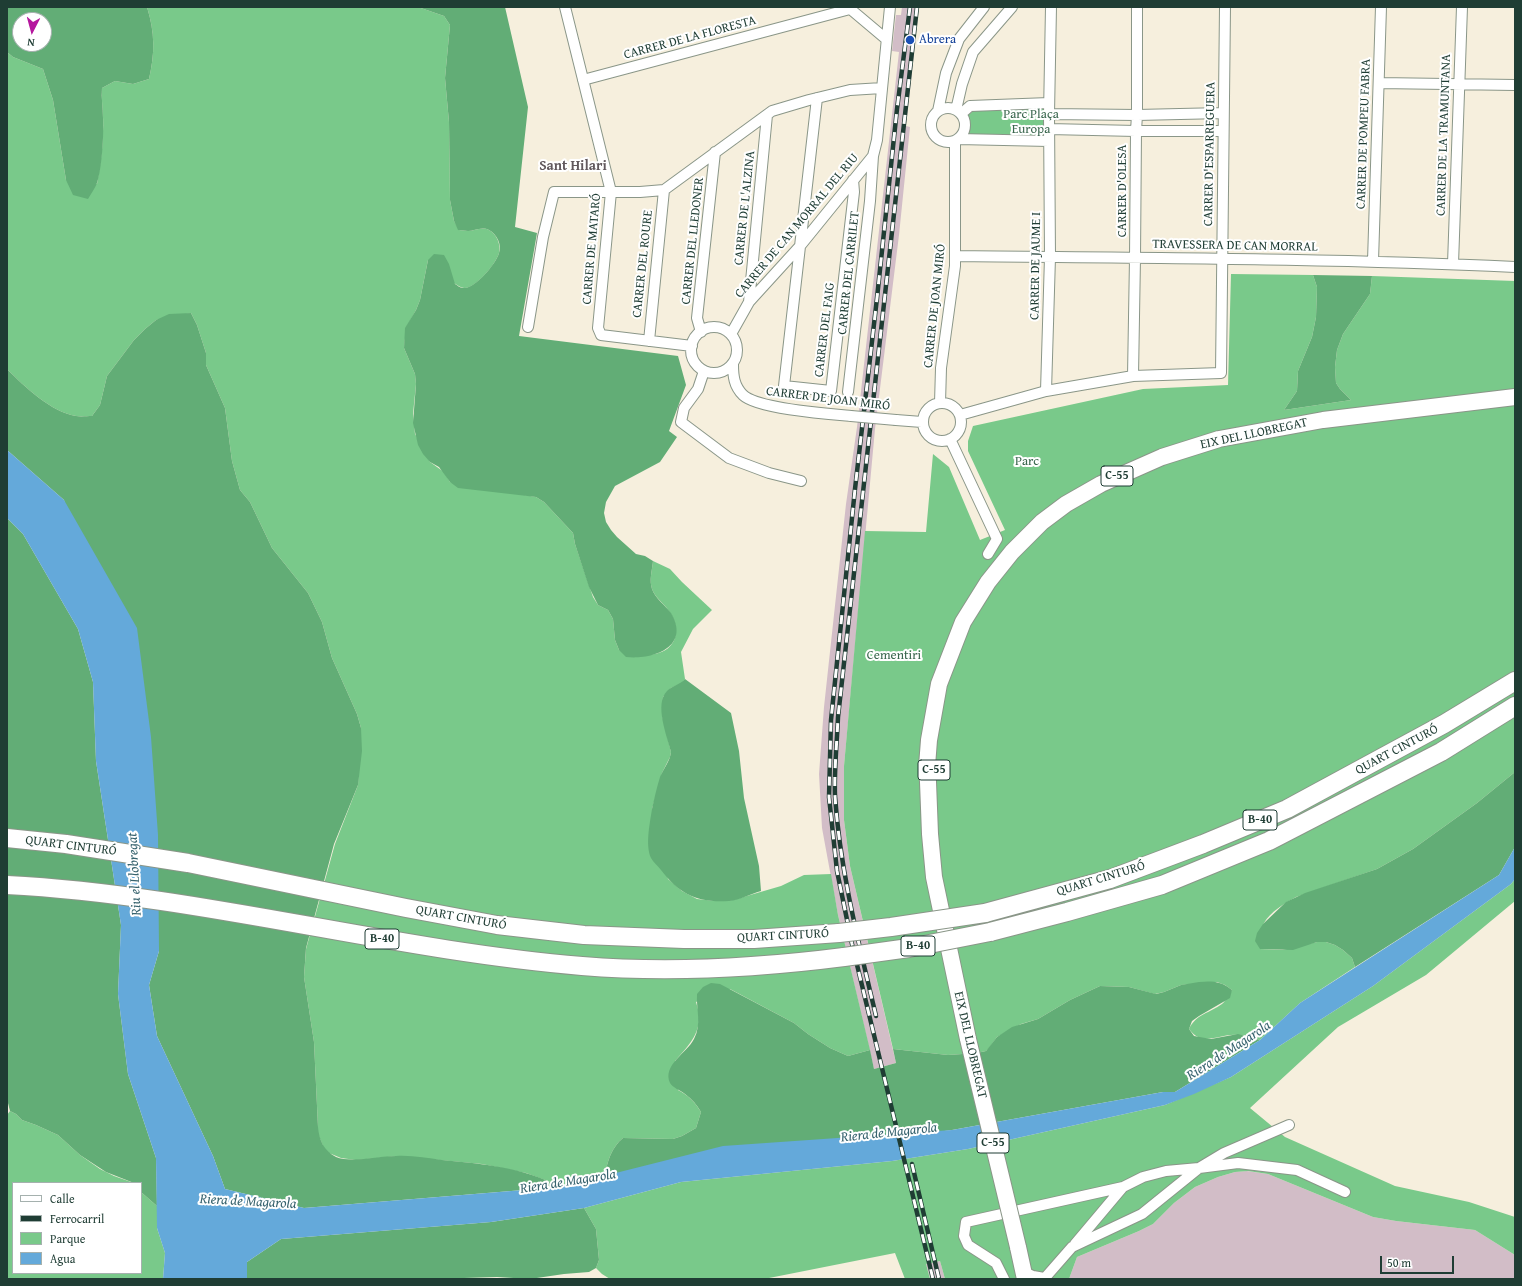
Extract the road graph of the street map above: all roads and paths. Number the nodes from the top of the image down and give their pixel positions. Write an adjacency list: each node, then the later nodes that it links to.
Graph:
1 (565, 7): 13 (street, CARRER DE MATARÓ)
2 (890, 7): 12 (street, CARRER DEL CARRILET)
3 (984, 7): 11 (street)
4 (1012, 7): 21 (street)
5 (1051, 7): 19 (street)
6 (1137, 7): 25 (street, CARRER D'OLESA)
7 (1225, 7): 22 (street, CARRER D'ESPARREGUERA)
8 (1381, 7): 14 (street, CARRER DE POMPEU FABRA)
9 (1462, 7): 15 (street, CARRER DE LA TRAMUNTANA)
10 (849, 8): 12 (street); 13 (street, CARRER DE LA FLORESTA)
11 (975, 12): 20 (street)
12 (886, 39): 17 (street, CARRER DEL CARRILET)
13 (583, 80): 35 (street, CARRER DE MATARÓ)
14 (1378, 83): 15 (street); 41 (street, CARRER DE POMPEU FABRA)
15 (1459, 84): 16 (street); 42 (street, CARRER DE LA TRAMUNTANA)
16 (1515, 85)
17 (882, 88): 18 (street); 32 (street, CARRER DEL CARRILET)
18 (817, 98): 24 (street); 36 (street)
19 (1049, 103): 21 (street); 23 (street, CARRER DE JAUME I)
20 (938, 111): 21 (street); 29 (street)
21 (958, 112): 29 (street)
22 (1223, 113): 25 (street); 28 (street, CARRER D'ESPARREGUERA)
23 (1049, 114): 25 (street); 26 (street, CARRER DE JAUME I)
24 (767, 115): 31 (street); 44 (street, CARRER DE L'ALZINA)
25 (1137, 115): 27 (street, CARRER D'OLESA)
26 (1049, 129): 27 (street); 30 (street, CARRER DE JAUME I)
27 (1136, 131): 28 (street); 39 (street, CARRER D'OLESA)
28 (1223, 131): 40 (street, CARRER D'ESPARREGUERA)
29 (956, 140): 30 (street); 37 (street, CARRER DE JOAN MIRÓ)
30 (1049, 141): 38 (street, CARRER DE JAUME I)
31 (715, 152): 34 (street); 46 (street, CARRER DEL LLEDONER)
32 (873, 156): 33 (street, CARRER DE CAN MORRAL DEL RIU); 54 (street, CARRER DEL CARRILET)
33 (853, 180): 36 (street, CARRER DE CAN MORRAL DEL RIU); 36 (street, CARRER DEL FAIG)
34 (664, 190): 35 (street); 48 (street, CARRER DEL ROURE)
35 (611, 192): 45 (street); 48 (street, CARRER DE MATARÓ)
36 (800, 246): 44 (street, CARRER DE CAN MORRAL DEL RIU)
37 (955, 256): 38 (street, TRAVESSERA DE CAN MORRAL); 56 (street, CARRER DE JOAN MIRÓ)
38 (1050, 257): 39 (street, TRAVESSERA DE CAN MORRAL); 53 (street, CARRER DE JAUME I)
39 (1136, 258): 40 (street, TRAVESSERA DE CAN MORRAL); 52 (street, CARRER D'OLESA)
40 (1222, 258): 41 (street, TRAVESSERA DE CAN MORRAL); 52 (street, CARRER D'ESPARREGUERA)
41 (1373, 261): 42 (street, TRAVESSERA DE CAN MORRAL)
42 (1453, 264): 43 (street, TRAVESSERA DE CAN MORRAL)
43 (1515, 267)
44 (749, 302): 47 (street, CARRER DE CAN MORRAL DEL RIU)
45 (528, 327)
46 (701, 332): 47 (street); 49 (street)
47 (731, 334): 50 (street)
48 (649, 341): 49 (street, CARRER DE MATARÓ)
49 (692, 346): 51 (street)
50 (733, 364): 51 (street); 59 (street, CARRER DE JOAN MIRÓ, bridge)
51 (704, 371): 61 (street)
52 (1133, 376): 53 (street)
53 (1046, 391): 58 (street)
54 (848, 392)
55 (1515, 397): 65 (highway, EIX DEL LLOBREGAT / C-55)
56 (940, 403): 58 (street); 59 (street)
57 (1515, 404): 65 (highway, EIX DEL LLOBREGAT / C-55)
58 (960, 415): 60 (street)
59 (922, 422): 60 (street)
60 (950, 439): 62 (street)
61 (801, 481)
62 (988, 554)
63 (1515, 681): 66 (highway, QUART CINTURÓ / B-40, bridge)
64 (1515, 706): 67 (highway, QUART CINTURÓ / B-40, bridge)
65 (930, 808): 73 (highway, EIX DEL LLOBREGAT / C-55, bridge)
66 (7, 838)
67 (7, 885)
68 (1289, 1125): 69 (street)
69 (1199, 1168): 70 (street); 71 (street); 72 (street)
70 (1123, 1187): 72 (street); 74 (street)
71 (1345, 1192)
72 (1072, 1247): 75 (street)
73 (1025, 1277): 75 (street)
74 (1004, 1279)
75 (1044, 1279)

